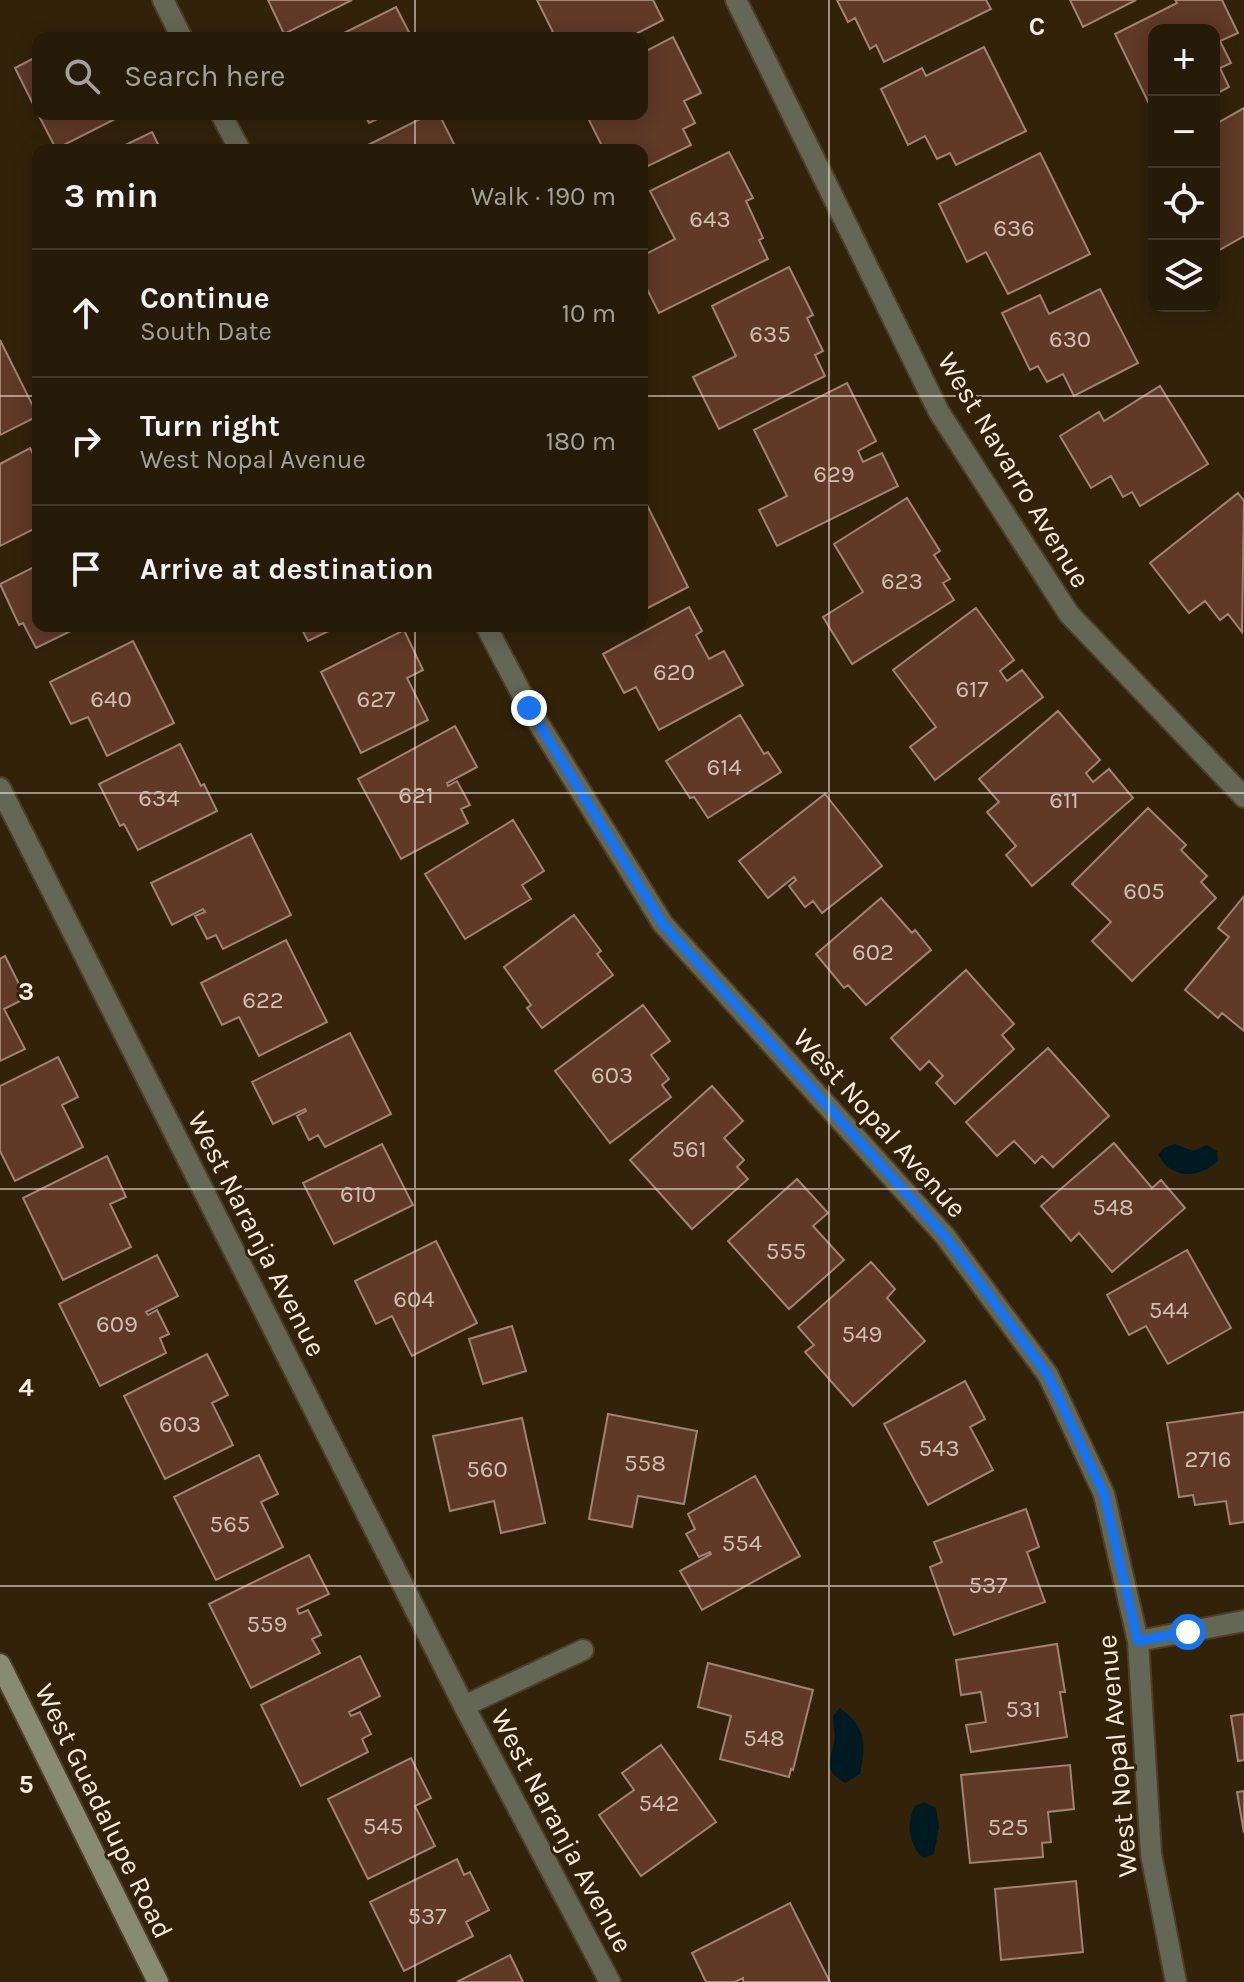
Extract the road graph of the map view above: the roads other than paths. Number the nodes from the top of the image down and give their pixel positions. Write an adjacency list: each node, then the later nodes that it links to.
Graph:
1 (163, 0): 3 (street)
2 (736, 0): 8 (street, West Navarro Avenue)
3 (179, 32)
4 (224, 120): 5 (street)
5 (237, 144)
6 (489, 632): 10 (street, West Nopal Avenue)
7 (0, 788): 13 (street, West Naranja Avenue)
8 (1244, 797)
9 (1244, 1621): 10 (street)
10 (1138, 1641): 16 (street, West Nopal Avenue)
11 (583, 1650): 13 (street, West Naranja Avenue)
12 (0, 1664): 14 (main road, West Guadalupe Road)
13 (464, 1706): 15 (street, West Naranja Avenue)
14 (158, 1982)
15 (610, 1982)
16 (1176, 1982)

